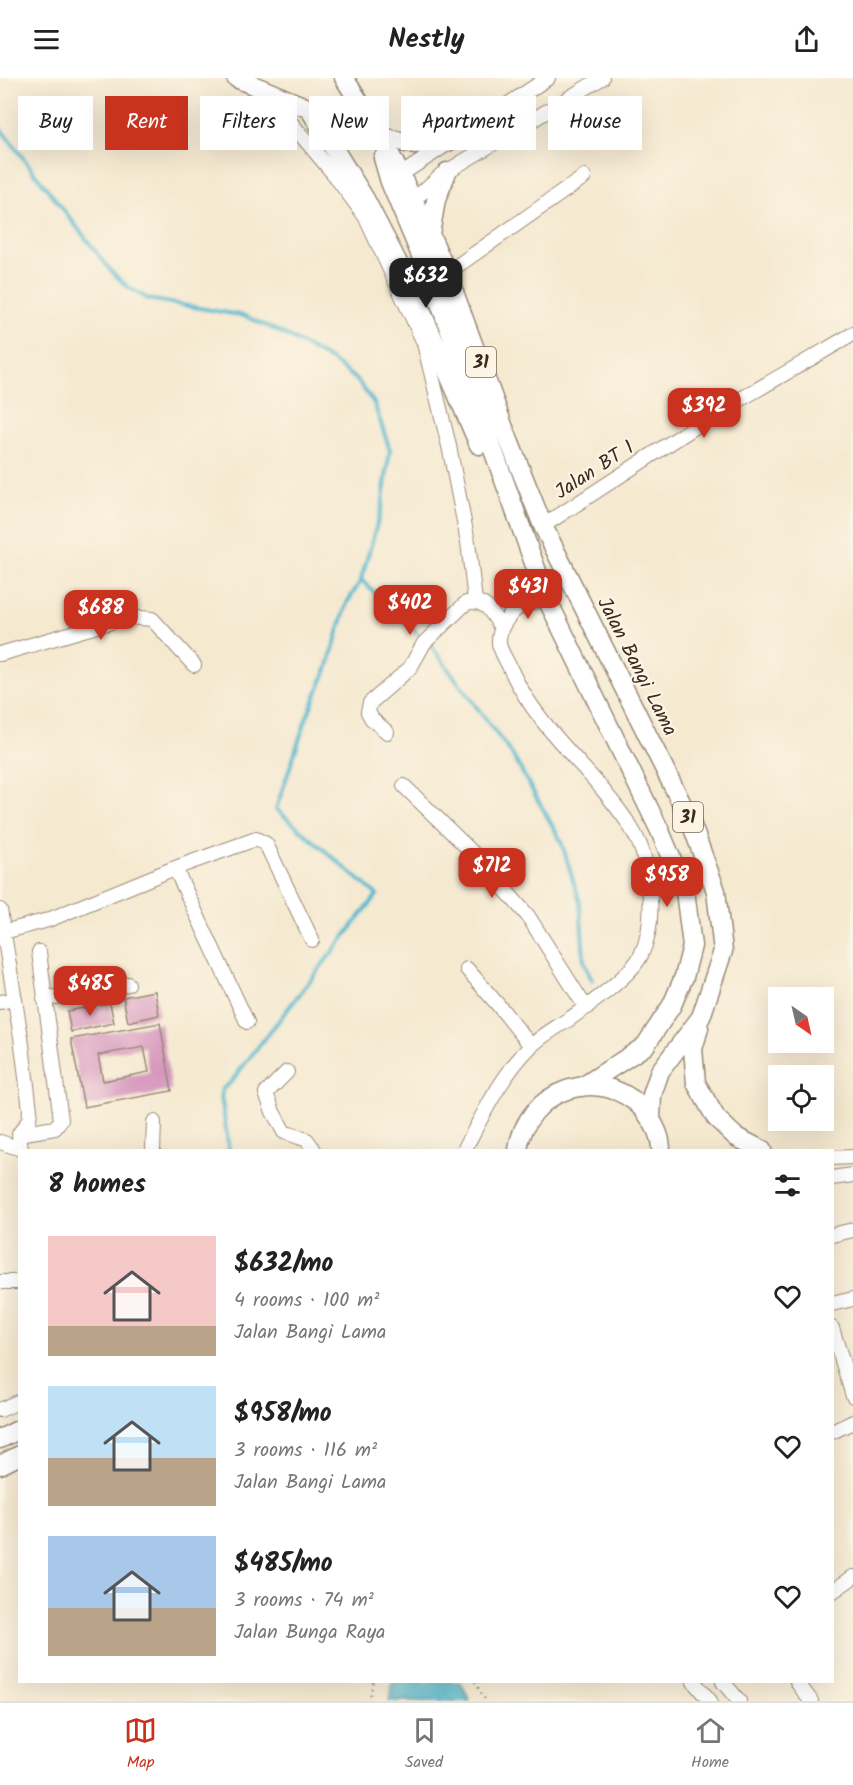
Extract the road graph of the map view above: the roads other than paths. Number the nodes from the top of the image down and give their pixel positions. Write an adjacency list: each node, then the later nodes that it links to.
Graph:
1 (344, 78): 5 (main road, Jalan Bangi Lama / 31)
2 (548, 78): 6 (street)
3 (602, 78): 11 (street)
4 (241, 81): 7 (main road); 21 (street)
5 (355, 96)
6 (520, 96)
7 (309, 110)
8 (335, 150): 18 (main road, Jalan Bangi Lama / 31)
9 (382, 150): 13 (main road, Jalan Bangi Lama / 31)
10 (436, 150): 13 (street)
11 (447, 171): 14 (street); 15 (main road)
12 (584, 177): 16 (street)
13 (395, 178): 14 (main road, Jalan Bangi Lama / 31)
14 (408, 205): 15 (main road, Jalan Bangi Lama / 31); 18 (main road, Jalan Bangi Lama / 31)
15 (430, 234): 16 (main road, Jalan Bangi Lama / 31)
16 (447, 273): 19 (main road, Jalan Bangi Lama / 31)
17 (853, 334): 19 (street, Jalan BT 1)
18 (517, 517): 20 (main road, Jalan Bangi Lama / 31)
19 (543, 526): 38 (main road, Jalan Bangi Lama / 31)
20 (547, 599): 22 (street); 42 (main road, Jalan Bangi Lama / 31)
21 (475, 601): 22 (street); 25 (street)
22 (501, 628): 37 (street)
23 (0, 654): 24 (street)
24 (194, 665)
25 (387, 732)
26 (404, 786): 37 (street)
27 (175, 868): 29 (street); 30 (street); 39 (street)
28 (0, 910): 29 (street)
29 (4, 932): 34 (street)
30 (312, 940)
31 (39, 952): 35 (street)
32 (467, 969): 40 (street)
33 (128, 984): 35 (street)
34 (15, 999): 36 (street); 45 (street)
35 (44, 999): 45 (street)
36 (0, 1002)
37 (586, 1008): 40 (street)
38 (701, 1017): 43 (main road, Jalan Bangi Lama / 31); 54 (main road)
39 (247, 1022)
40 (531, 1046): 52 (street)
41 (287, 1072): 51 (street)
42 (582, 1087): 43 (main road, Jalan Bangi Lama / 31); 47 (main road, Jalan Bangi Lama / 31)
43 (651, 1118): 53 (main road, Jalan Bangi Lama / 31)
44 (154, 1122): 50 (street)
45 (19, 1134): 49 (street)
46 (0, 1142): 48 (street)
47 (519, 1144)
48 (18, 1149)
49 (21, 1149)
50 (153, 1149)
51 (314, 1149)
52 (465, 1149)
53 (665, 1149)
54 (760, 1149)
55 (853, 1157): 56 (street)
56 (834, 1158)
57 (853, 1175): 58 (street)
58 (834, 1178)
59 (853, 1230): 60 (street)
60 (834, 1235)
61 (0, 1282): 62 (street)
62 (18, 1282)
63 (853, 1299): 64 (street)
64 (834, 1304)
65 (834, 1334): 66 (street)
66 (853, 1396)
67 (18, 1402): 68 (street)
68 (0, 1410)
69 (853, 1422): 71 (street)
70 (18, 1430): 72 (main road)
71 (834, 1431)
72 (0, 1439)
73 (18, 1456): 74 (main road)
74 (0, 1465)
75 (853, 1576): 76 (street)
76 (834, 1590)
77 (695, 1683): 80 (street)
78 (724, 1683): 81 (street)
79 (798, 1683): 82 (street)
80 (710, 1701)
81 (739, 1701)
82 (811, 1701)

